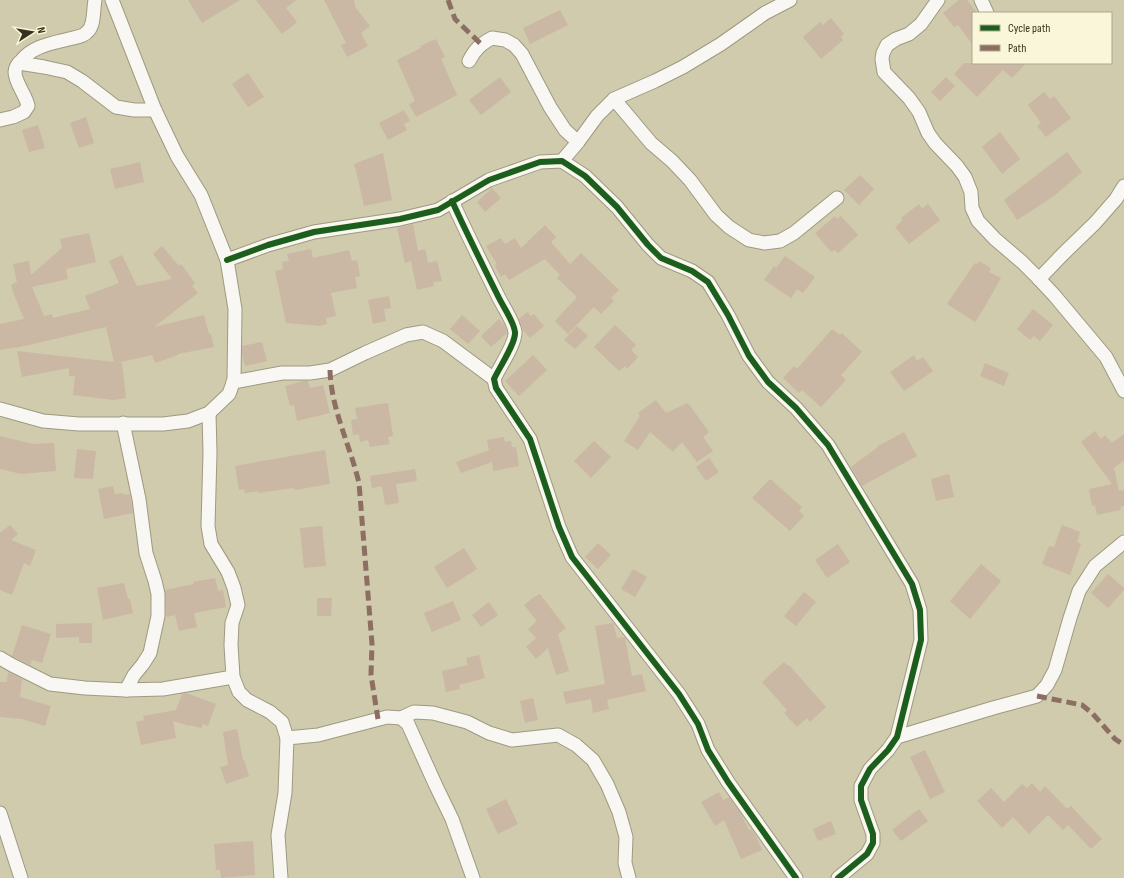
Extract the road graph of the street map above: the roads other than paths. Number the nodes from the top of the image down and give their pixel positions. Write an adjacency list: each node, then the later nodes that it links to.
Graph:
1 (95, 0): 8 (street)
2 (112, 0): 10 (street)
3 (790, 0): 9 (street)
4 (938, 0): 18 (street)
5 (981, 0): 6 (street)
6 (987, 12)
7 (469, 61): 12 (street)
8 (19, 63): 10 (street); 11 (street)
9 (614, 99): 12 (street); 15 (street)
10 (155, 110): 17 (street)
11 (0, 120)
12 (578, 142): 13 (street)
13 (562, 161): 16 (street); 30 (street)
14 (1124, 186): 18 (street)
15 (837, 198)
16 (452, 201): 17 (street); 19 (street)
17 (227, 260): 20 (street)
18 (1039, 279): 21 (street)
19 (494, 379): 20 (street); 37 (street)
20 (233, 382): 23 (street)
21 (1124, 391)
22 (0, 409): 24 (street)
23 (209, 413): 24 (street); 27 (street)
24 (123, 423): 28 (street)
25 (1124, 542): 30 (street)
26 (0, 658): 28 (street)
27 (233, 677): 28 (street); 31 (street)
28 (126, 690)
29 (401, 718): 31 (street); 35 (street); 36 (street)
30 (897, 737): 38 (street)
31 (287, 738): 34 (street)
32 (0, 813): 33 (street)
33 (21, 878)
34 (281, 878)
35 (473, 878)
36 (629, 878)
37 (796, 878)
38 (838, 878)

